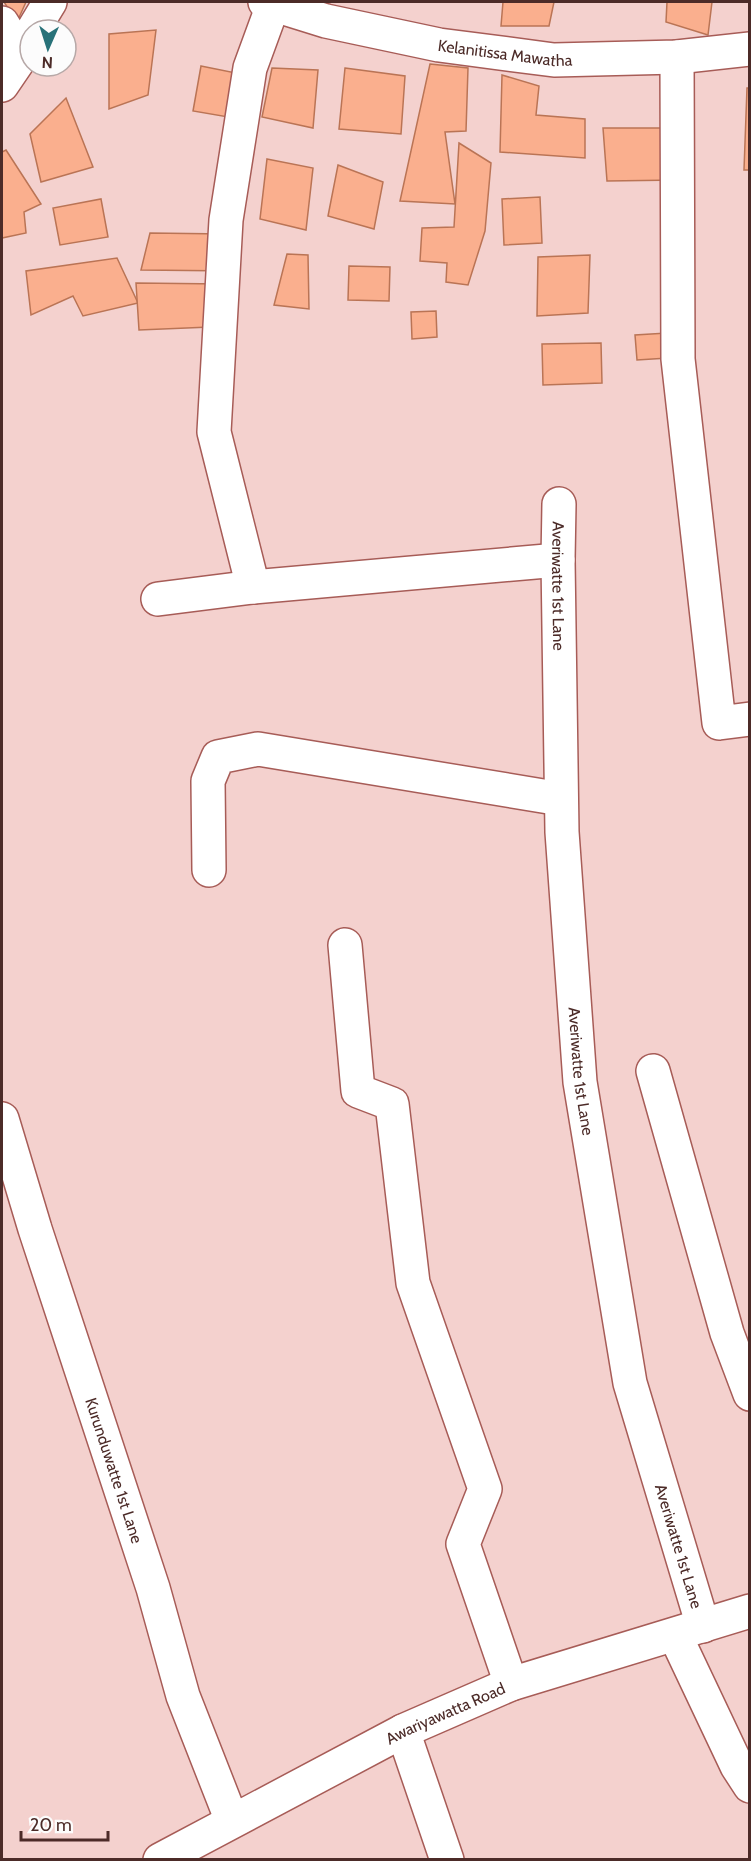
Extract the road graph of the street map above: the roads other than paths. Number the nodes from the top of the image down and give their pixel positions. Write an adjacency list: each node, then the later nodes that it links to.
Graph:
1 (50, 2): 3 (street)
2 (269, 3): 7 (street, Kelanitissa Mawatha); 12 (street)
3 (40, 18)
4 (2, 23): 5 (street)
5 (18, 33)
6 (750, 49): 7 (street, Kelanitissa Mawatha)
7 (677, 57): 14 (street)
8 (18, 62): 9 (street)
9 (2, 86)
10 (559, 504): 11 (street, Averiwatte 1st Lane)
11 (558, 560): 12 (street); 15 (street, Averiwatte 1st Lane)
12 (253, 588): 13 (street)
13 (158, 599)
14 (750, 719)
15 (561, 799): 16 (street); 22 (street, Averiwatte 1st Lane)
16 (209, 870)
17 (345, 945): 23 (street)
18 (653, 1071): 20 (street)
19 (2, 1119): 26 (street, Kurunduwatte 1st Lane)
20 (750, 1394)
21 (750, 1611): 22 (street, Awariyawatta Road)
22 (689, 1630): 23 (street, Awariyawatta Road); 25 (street, Averiwatte 1st Lane)
23 (511, 1684): 24 (street, Awariyawatta Road)
24 (403, 1731): 26 (street, Awariyawatta Road); 28 (street)
25 (750, 1786)
26 (232, 1821): 27 (street, Awariyawatta Road)
27 (160, 1860)
28 (447, 1860)

